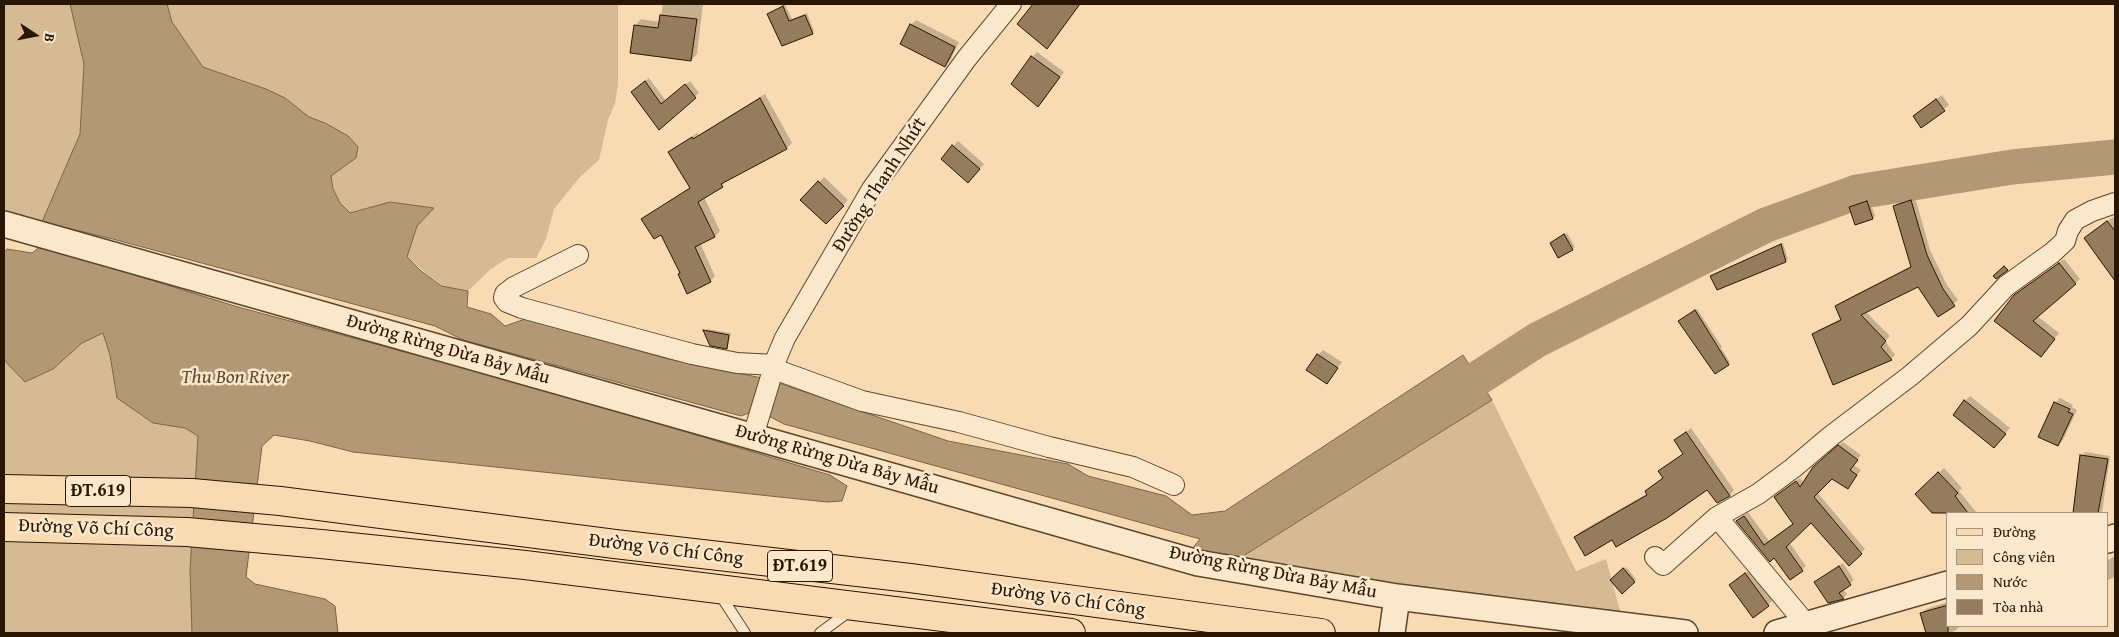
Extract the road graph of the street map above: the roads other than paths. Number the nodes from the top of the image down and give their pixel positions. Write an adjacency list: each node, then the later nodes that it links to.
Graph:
1 (1011, 4): 5 (street, Đường Thanh Nhứt)
2 (2115, 203): 9 (street)
3 (4, 224): 6 (street, Đường Rừng Dừa Bảy Mẫu)
4 (578, 255): 5 (street)
5 (773, 371): 6 (street, Đường Thanh Nhứt); 7 (street)
6 (754, 431): 14 (street, Đường Rừng Dừa Bảy Mẫu)
7 (1174, 485)
8 (4, 489): 20 (main road, Đường Võ Chí Công / ĐT.619)
9 (1717, 517): 11 (street); 16 (street)
10 (4, 527): 13 (main road, Đường Võ Chí Công / ĐT.619)
11 (1655, 557)
12 (1946, 585): 16 (street)
13 (716, 588): 15 (main road, Đường Võ Chí Công / ĐT.619); 17 (lane)
14 (1397, 598): 21 (street); 22 (street, Đường Rừng Dừa Bảy Mẫu)
15 (857, 606): 18 (lane); 19 (main road, Đường Võ Chí Công / ĐT.619)
16 (1806, 624): 23 (street)
17 (745, 633)
18 (820, 633)
19 (1071, 633)
20 (1321, 633)
21 (1392, 633)
22 (1685, 633)
23 (1777, 633)

